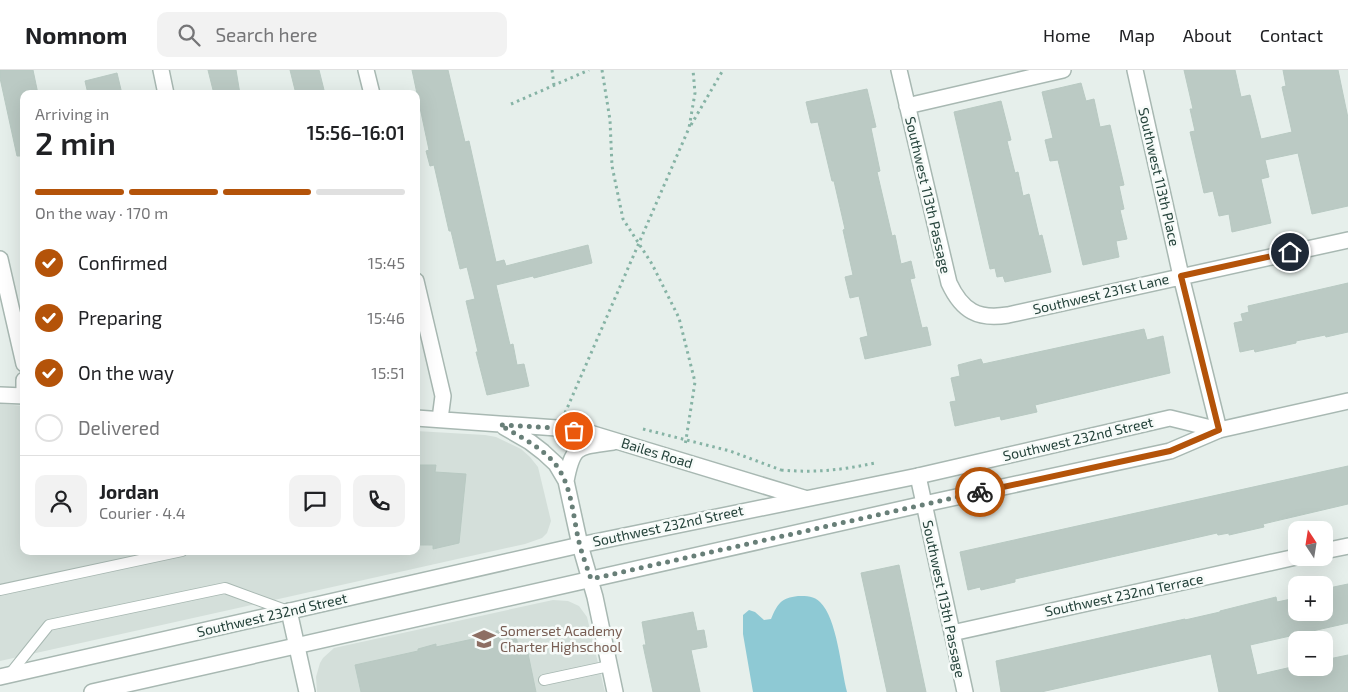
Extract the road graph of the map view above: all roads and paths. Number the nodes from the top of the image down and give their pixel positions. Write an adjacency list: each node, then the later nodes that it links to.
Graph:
1 (161, 70): 12 (street)
2 (366, 70): 13 (street)
3 (552, 70): 11 (path)
4 (589, 70): 11 (path)
5 (602, 70): 18 (path)
6 (694, 70): 16 (path)
7 (724, 70): 16 (path)
8 (899, 70): 15 (street, Southwest 113th Passage)
9 (1063, 70): 15 (street)
10 (1135, 70): 20 (street, Southwest 113th Place)
11 (554, 85): 14 (path)
12 (165, 90)
13 (371, 90)
14 (511, 104)
15 (907, 106): 22 (street, Southwest 113th Passage)
16 (689, 128): 18 (path)
17 (1348, 240): 20 (street, Southwest 231st Lane)
18 (639, 243): 30 (path); 33 (path)
19 (0, 259): 23 (street)
20 (1181, 276): 22 (street, Southwest 231st Lane); 31 (street, Southwest 113th Place)
21 (420, 297): 28 (street)
22 (972, 312)
23 (20, 346)
24 (0, 395): 25 (street)
25 (20, 396)
26 (1348, 401): 31 (street, Southwest 232nd Street)
27 (420, 418): 28 (street, Bailes Road)
28 (440, 419): 29 (street, Bailes Road)
29 (500, 425): 30 (street, Bailes Road); 37 (street)
30 (557, 428): 32 (street, Bailes Road)
31 (1219, 430): 36 (street, Southwest 232nd Street); 39 (street, Southwest 232nd Street)
32 (617, 442): 33 (street, Bailes Road); 37 (street)
33 (682, 461): 38 (street, Bailes Road)
34 (875, 463): 35 (path)
35 (776, 473)
36 (918, 476): 38 (street, Southwest 232nd Street); 39 (street, Southwest 113th Passage)
37 (566, 481): 40 (street)
38 (804, 498): 40 (street, Southwest 232nd Street)
39 (924, 504): 45 (street, Southwest 232nd Street); 48 (street, Southwest 113th Passage)
40 (580, 544): 45 (street); 47 (street, Southwest 232nd Street)
41 (1348, 546): 42 (street)
42 (1333, 549)
43 (163, 555): 46 (lane)
44 (1288, 559): 48 (street, Southwest 232nd Terrace)
45 (591, 579): 49 (street, Southwest 232nd Street); 50 (street)
46 (0, 590)
47 (289, 611): 49 (street); 51 (street, Southwest 232nd Street); 51 (lane)
48 (952, 633): 56 (street, Southwest 113th Passage)
49 (297, 646): 53 (street, Southwest 232nd Street); 54 (street)
50 (609, 666): 52 (lane); 55 (street)
51 (4, 676)
52 (544, 680)
53 (92, 692)
54 (307, 692)
55 (615, 692)
56 (965, 692)

